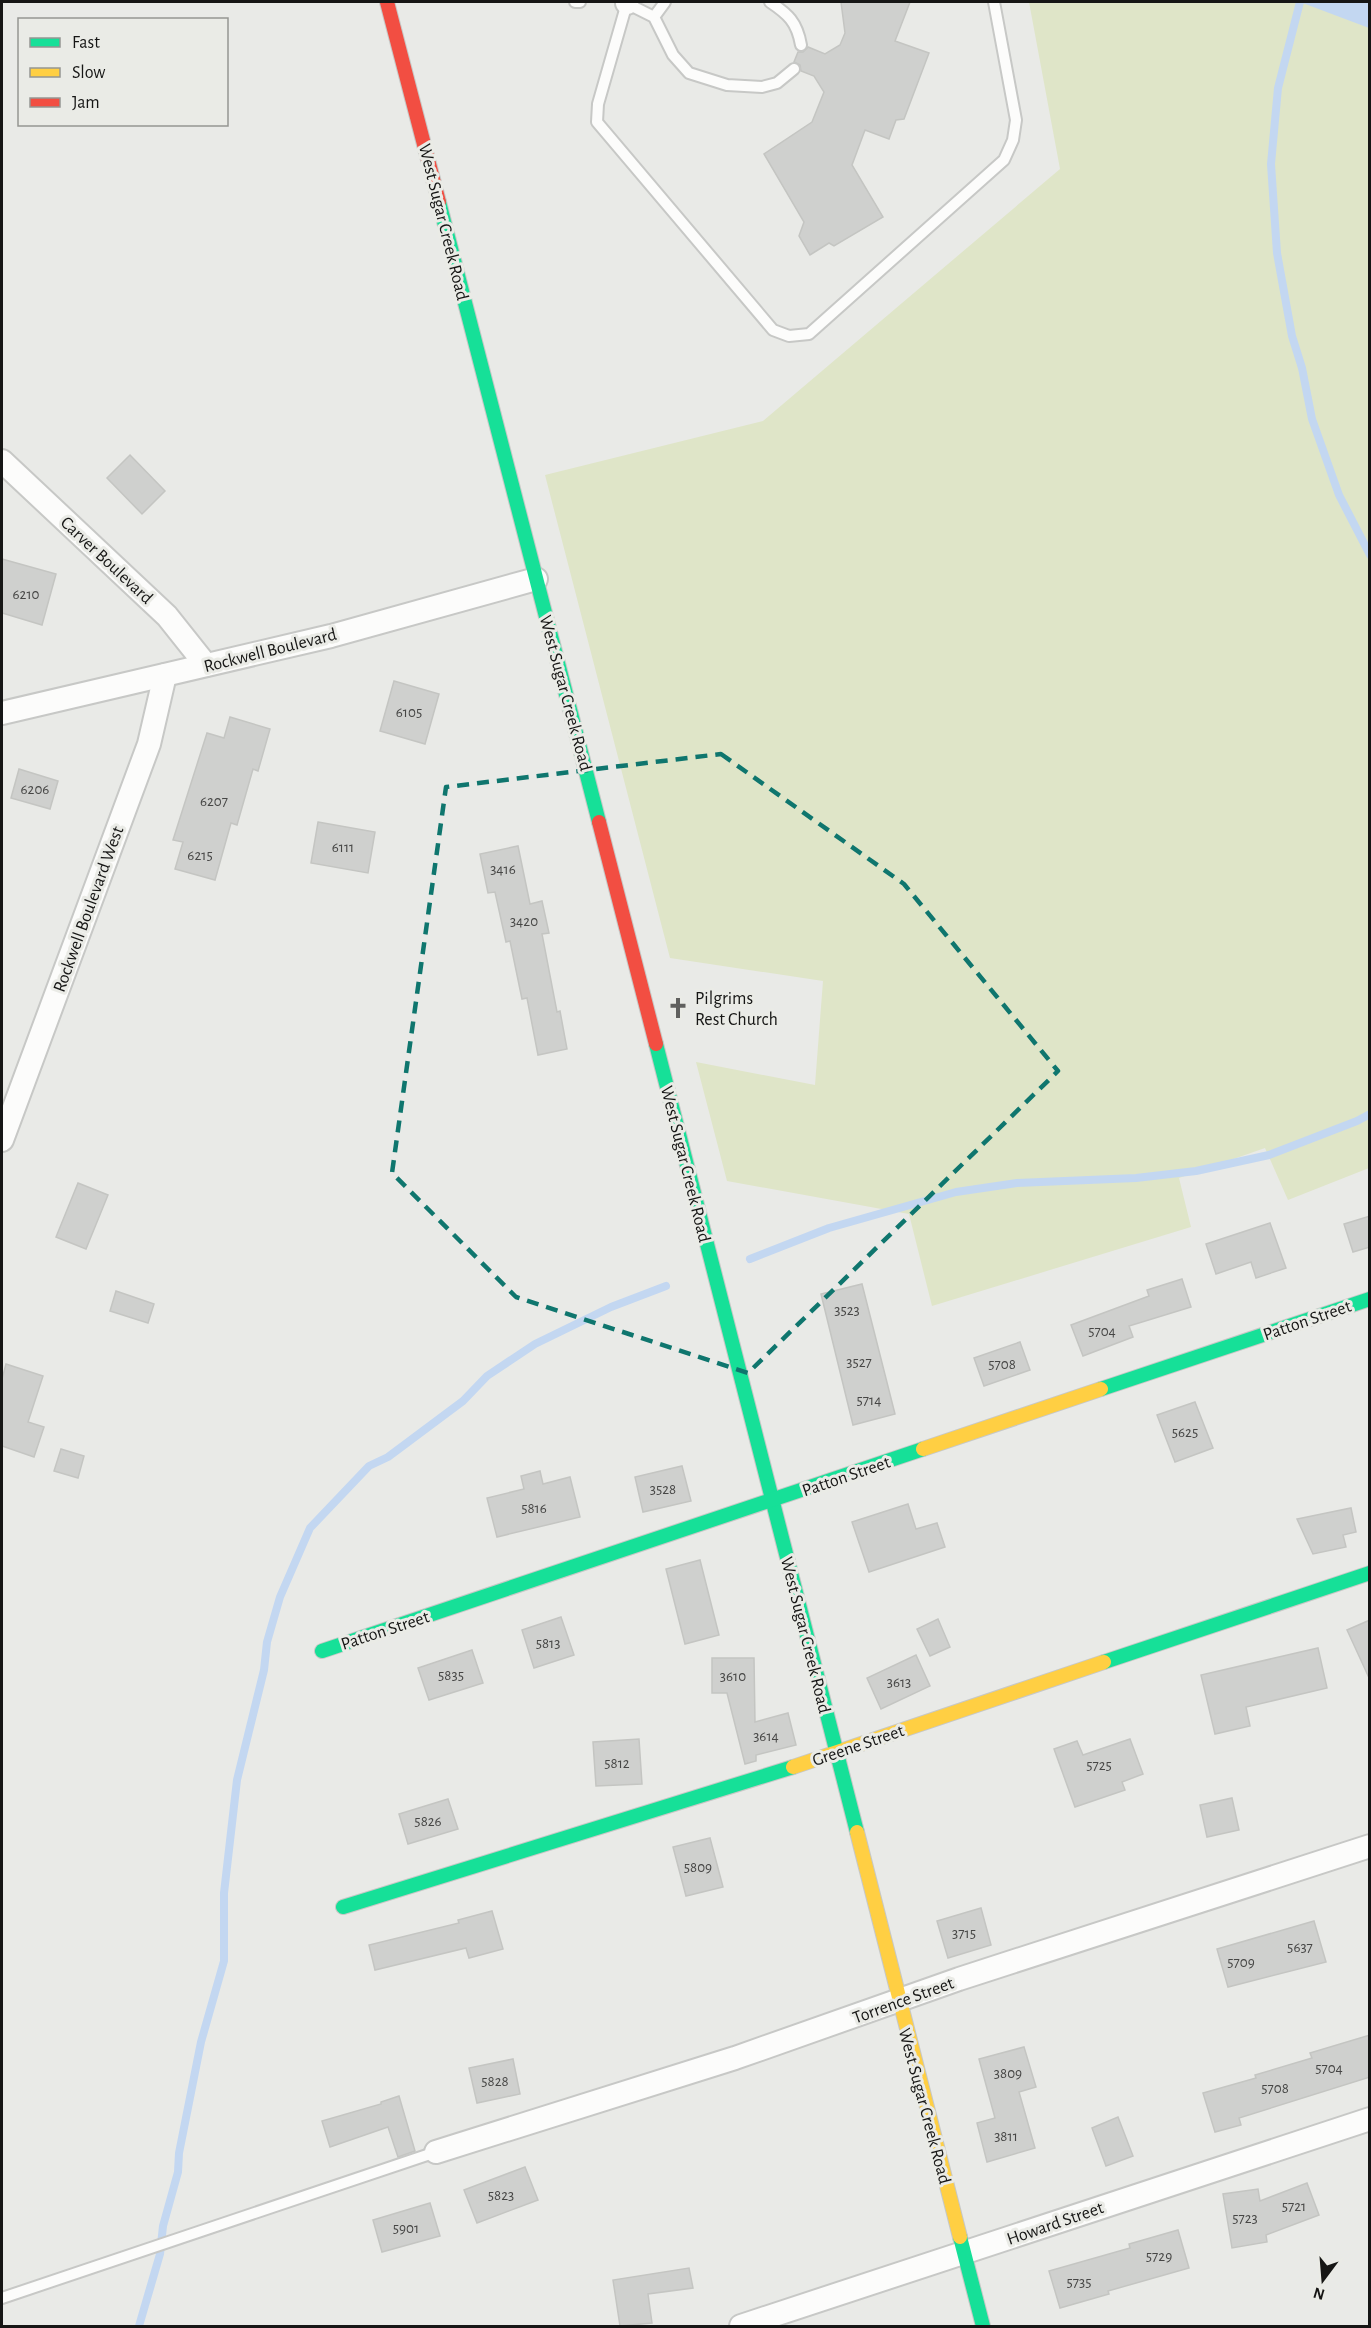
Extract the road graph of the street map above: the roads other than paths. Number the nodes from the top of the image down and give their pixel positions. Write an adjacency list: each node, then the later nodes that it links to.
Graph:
1 (387, 2): 12 (main road, West Sugar Creek Road)
2 (575, 2): 3 (lane)
3 (580, 2)
4 (625, 2): 7 (lane); 8 (lane)
5 (665, 2): 8 (lane)
6 (770, 2): 9 (lane)
7 (994, 2)
8 (654, 16): 10 (lane)
9 (801, 45)
10 (794, 69)
11 (2, 461): 13 (street, Carver Boulevard)
12 (536, 579): 13 (street, Rockwell Boulevard); 18 (main road, West Sugar Creek Road)
13 (206, 665): 14 (street, Rockwell Boulevard)
14 (165, 675): 15 (street, Rockwell Boulevard); 16 (street, Rockwell Boulevard West)
15 (2, 713)
16 (2, 1140)
17 (1370, 1299): 18 (main road, Patton Street)
18 (773, 1500): 20 (main road, Patton Street); 21 (main road, West Sugar Creek Road)
19 (1370, 1573): 21 (main road, Greene Street)
20 (322, 1651)
21 (836, 1752): 23 (main road, Greene Street); 24 (main road, West Sugar Creek Road)
22 (1370, 1846): 24 (street, Torrence Street)
23 (343, 1907)
24 (898, 2002): 26 (street, Torrence Street); 27 (main road, West Sugar Creek Road)
25 (1370, 2119): 27 (street, Howard Street)
26 (436, 2152): 28 (lane)
27 (965, 2253): 29 (street, Howard Street); 30 (main road, West Sugar Creek Road)
28 (2, 2298)
29 (741, 2326)
30 (982, 2326)

